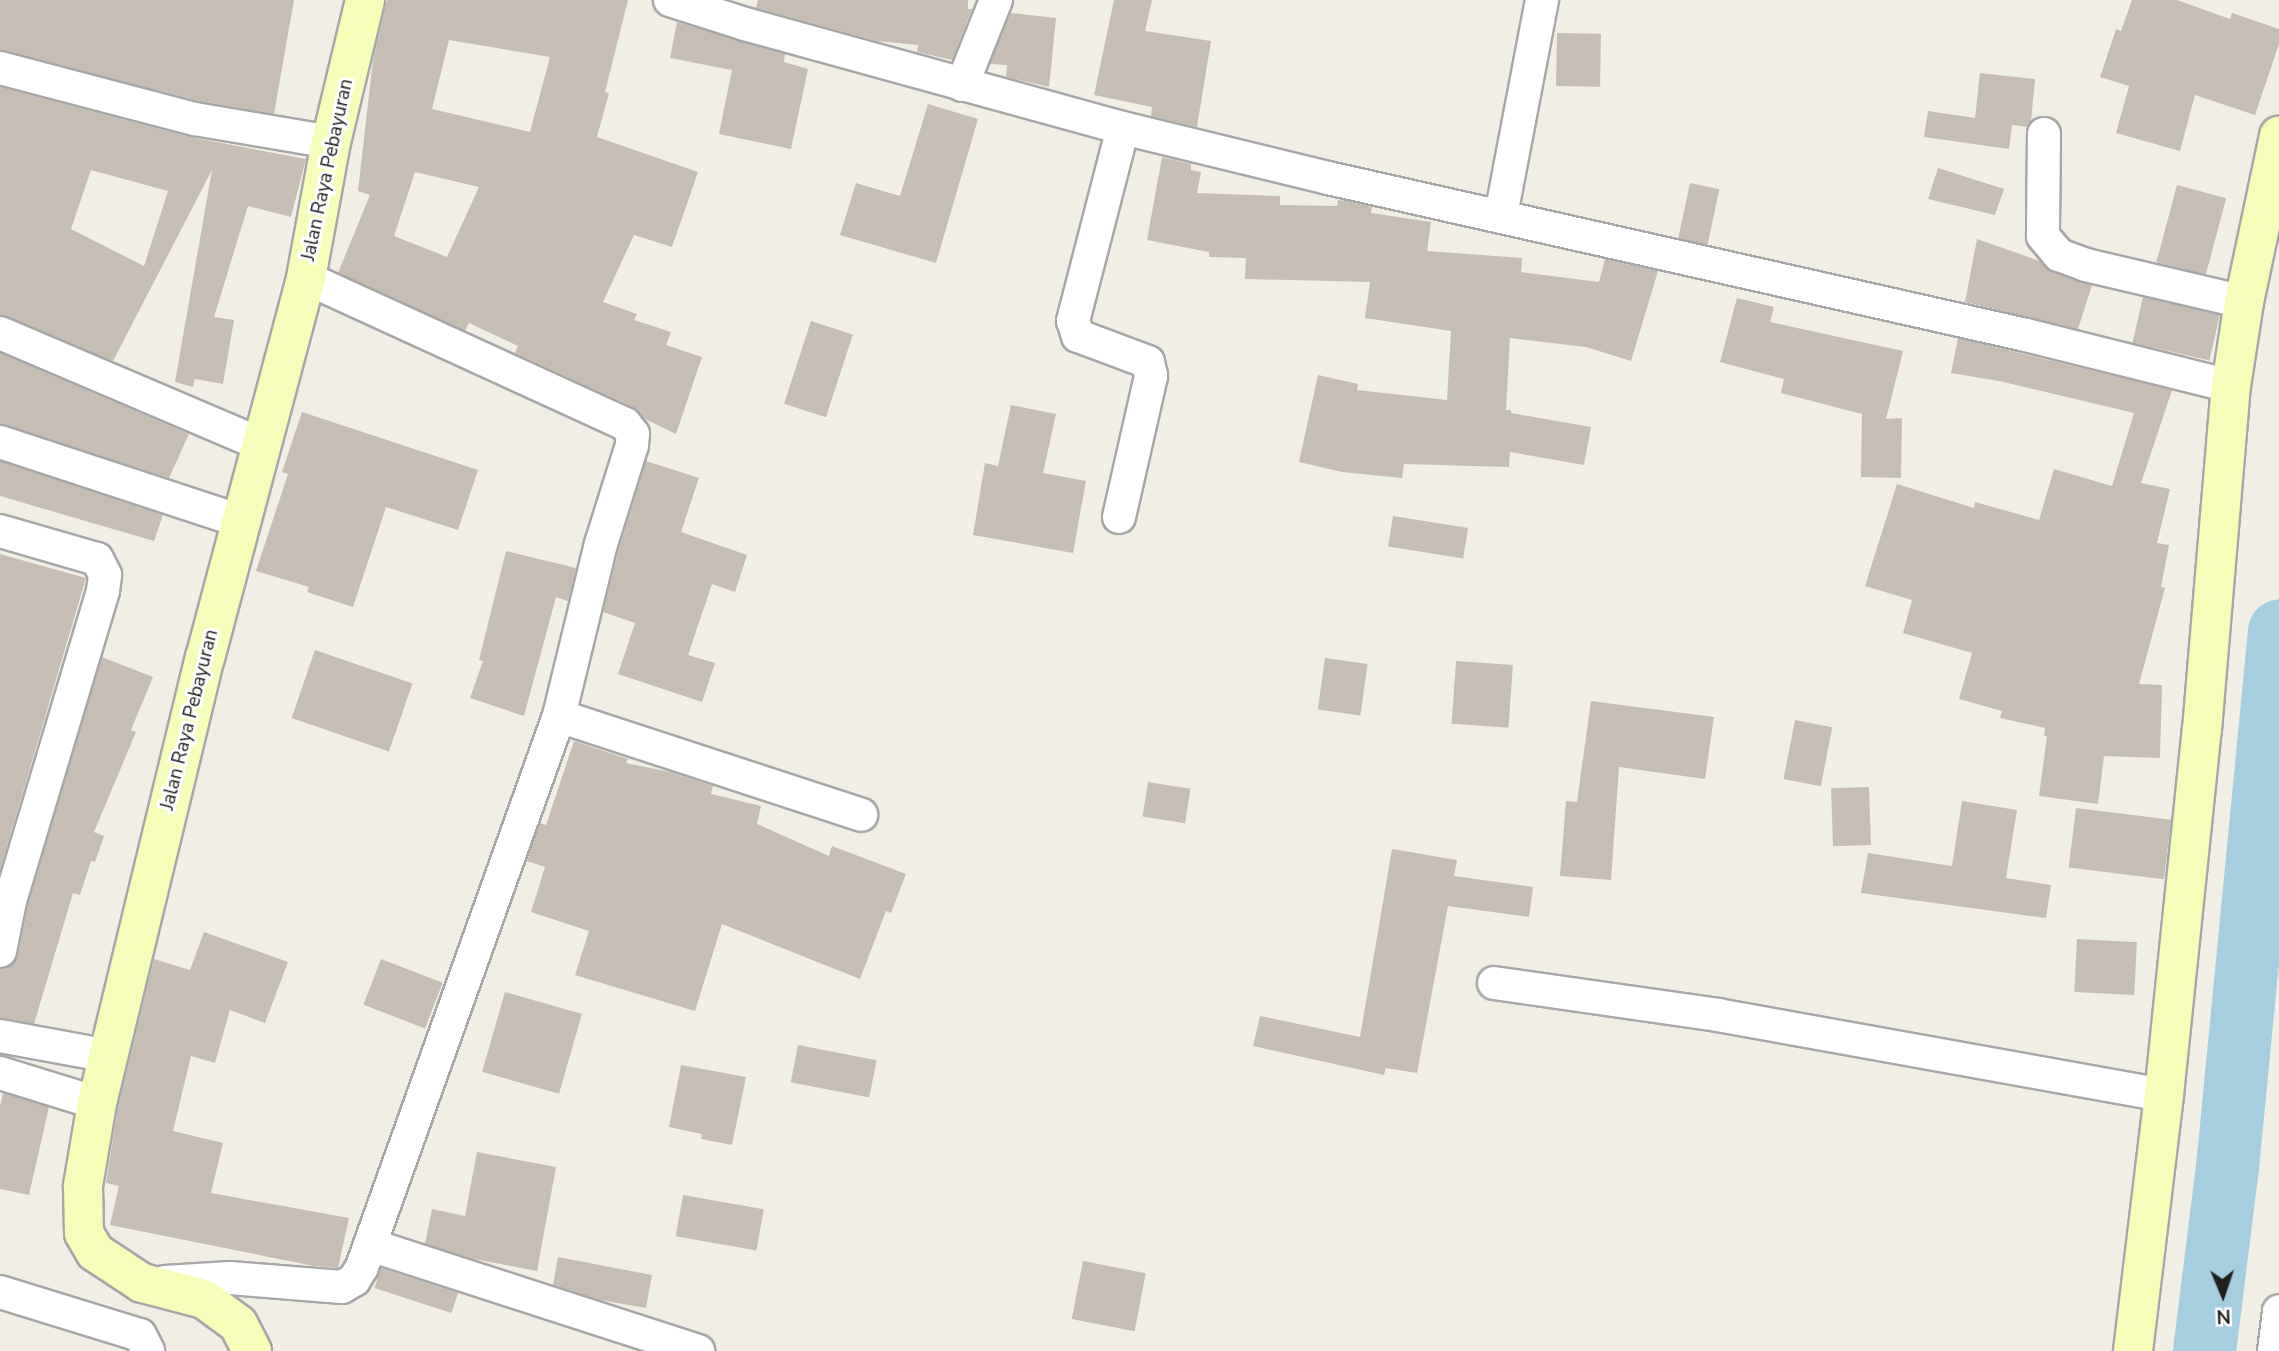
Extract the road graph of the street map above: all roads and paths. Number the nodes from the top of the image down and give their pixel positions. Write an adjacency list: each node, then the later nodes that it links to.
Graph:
1 (365, 0): 11 (main road, Jalan Raya Pebayuran)
2 (670, 0): 5 (street)
3 (996, 0): 7 (street)
4 (1542, 0): 12 (street)
5 (748, 12): 7 (street)
6 (0, 68): 11 (street)
7 (962, 85): 8 (street)
8 (1123, 128): 12 (street); 19 (street)
9 (2044, 134): 14 (street)
10 (2279, 136): 14 (main road)
11 (331, 142): 13 (main road, Jalan Raya Pebayuran)
12 (1501, 215): 16 (street)
13 (306, 278): 18 (main road, Jalan Raya Pebayuran); 22 (street)
14 (2244, 302): 16 (main road)
15 (0, 332): 18 (street)
16 (2231, 386): 29 (main road)
17 (0, 442): 20 (street)
18 (262, 445): 20 (main road, Jalan Raya Pebayuran)
19 (1119, 517)
20 (240, 521): 27 (main road, Jalan Raya Pebayuran)
21 (0, 531): 24 (street)
22 (559, 716): 23 (street); 31 (street)
23 (861, 815)
24 (0, 951)
25 (1494, 984): 29 (street)
26 (0, 1036): 27 (street)
27 (109, 1056): 30 (main road, Jalan Raya Pebayuran)
28 (1, 1078): 30 (street)
29 (2164, 1095): 38 (main road)
30 (97, 1103): 32 (main road, Jalan Raya Pebayuran)
31 (370, 1245): 32 (street); 37 (street)
32 (142, 1283): 36 (main road, Jalan Raya Pebayuran)
33 (0, 1292): 35 (street)
34 (2279, 1311): 39 (street)
35 (148, 1351)
36 (252, 1351)
37 (698, 1351)
38 (2133, 1351)
39 (2274, 1351)

